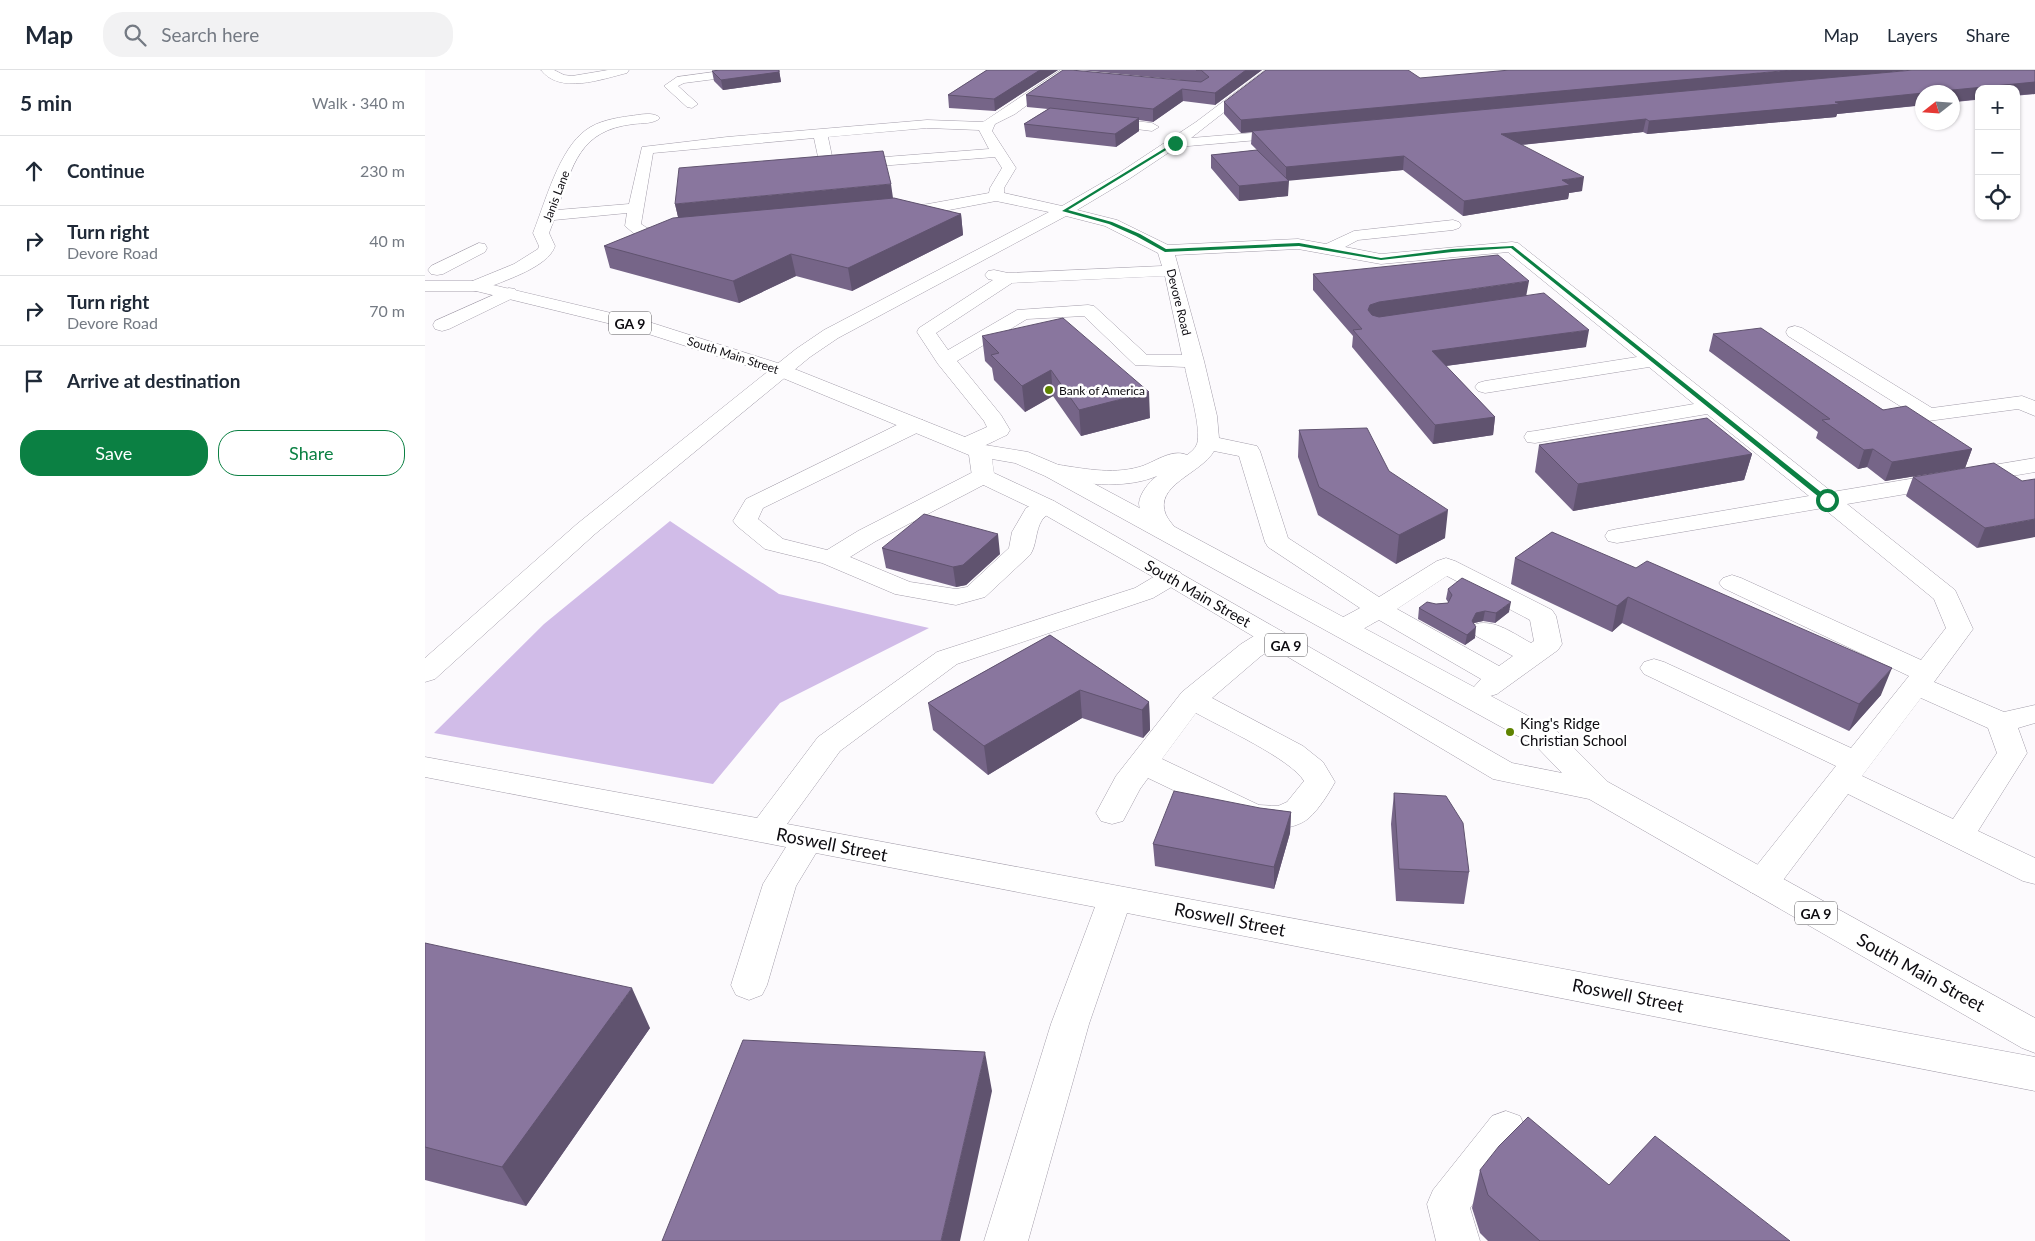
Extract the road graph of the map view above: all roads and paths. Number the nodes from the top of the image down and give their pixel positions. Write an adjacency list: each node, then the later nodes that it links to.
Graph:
1 (547, 70): 2 (main road)
2 (623, 70)
3 (754, 70): 7 (main road)
4 (1272, 70): 17 (main road)
5 (1065, 72): 6 (main road); 9 (main road)
6 (1082, 77)
7 (692, 104)
8 (1111, 110): 12 (main road)
9 (1010, 111): 10 (main road); 13 (main road)
10 (1029, 113)
11 (653, 118): 23 (main road, Janis Lane)
12 (1152, 127)
13 (987, 130): 15 (main road); 16 (main road); 18 (main road)
14 (1302, 133): 17 (main road)
15 (929, 138)
16 (825, 142): 18 (main road); 20 (main road)
17 (1175, 143): 21 (main road)
18 (999, 152): 19 (main road)
19 (996, 196): 21 (main road, Devore Road); 22 (main road)
20 (636, 208): 23 (main road); 25 (main road)
21 (1064, 211): 28 (main road, Devore Road); 40 (main road)
22 (880, 214)
23 (548, 216): 32 (main road, Janis Lane)
24 (1453, 225): 27 (main road)
25 (694, 231)
26 (479, 248): 29 (main road)
27 (1328, 250): 28 (main road); 38 (main road)
28 (1169, 260): 30 (main road); 39 (main road, Devore Road)
29 (431, 269): 32 (main road, South Main Street / GA 9)
30 (1097, 274): 34 (main road); 37 (main road)
31 (425, 286): 32 (main road, South Main Street / GA 9)
32 (476, 286): 33 (main road, South Main Street / GA 9)
33 (509, 293): 35 (main road); 40 (main road, South Main Street / GA 9)
34 (1088, 310): 37 (main road); 39 (main road)
35 (442, 325)
36 (1795, 332): 43 (main road)
37 (945, 360): 47 (main road)
38 (1653, 360): 41 (main road); 42 (main road)
39 (1194, 361): 46 (main road, Devore Road)
40 (780, 370): 44 (main road, South Main Street / GA 9); 63 (main road)
41 (1485, 387)
42 (1711, 407): 45 (main road); 50 (main road)
43 (2035, 410)
44 (915, 425): 47 (main road, South Main Street / GA 9); 54 (main road)
45 (1535, 437)
46 (1208, 443): 49 (main road); 52 (main road); 57 (main road)
47 (977, 457): 49 (main road, South Main Street / GA 9); 51 (main road, South Main Street / GA 9); 54 (main road)
48 (2035, 465): 50 (main road)
49 (1053, 470): 52 (main road, South Main Street / GA 9)
50 (1827, 500): 53 (main road); 65 (main road)
51 (1046, 506): 54 (main road); 55 (main road, South Main Street / GA 9)
52 (1166, 531): 58 (main road, South Main Street / GA 9)
53 (1617, 536)
54 (831, 558)
55 (1171, 577): 60 (main road, South Main Street / GA 9); 75 (main road)
56 (1732, 583): 65 (main road)
57 (1379, 609): 58 (main road); 61 (main road); 64 (main road)
58 (1343, 628): 66 (main road, South Main Street / GA 9)
59 (1485, 630): 61 (main road)
60 (1272, 636): 67 (main road); 73 (main road, South Main Street / GA 9)
61 (1533, 655): 64 (main road)
62 (1654, 668): 72 (main road)
63 (425, 673)
64 (1500, 678): 66 (main road)
65 (1921, 679): 69 (main road); 72 (main road)
66 (1472, 698): 73 (main road, South Main Street / GA 9)
67 (1192, 699): 70 (main road); 70 (main road)
68 (2035, 714): 69 (main road)
69 (2001, 722): 76 (main road)
70 (1143, 763): 74 (main road)
71 (425, 767): 75 (main road, Roswell Street)
72 (1849, 771): 76 (main road); 79 (main road)
73 (1597, 790): 79 (main road, South Main Street / GA 9)
74 (1112, 812)
75 (765, 831): 77 (main road, Roswell Street)
76 (1959, 835): 78 (main road)
77 (808, 839): 80 (main road, Roswell Street); 81 (main road)
78 (2035, 872)
79 (1762, 882): 82 (main road, South Main Street / GA 9)
80 (1116, 897): 83 (main road, Roswell Street); 85 (main road)
81 (749, 985)
82 (2035, 1037)
83 (2035, 1074)
84 (1506, 1129): 86 (main road)
85 (1006, 1241)
86 (1459, 1241)

